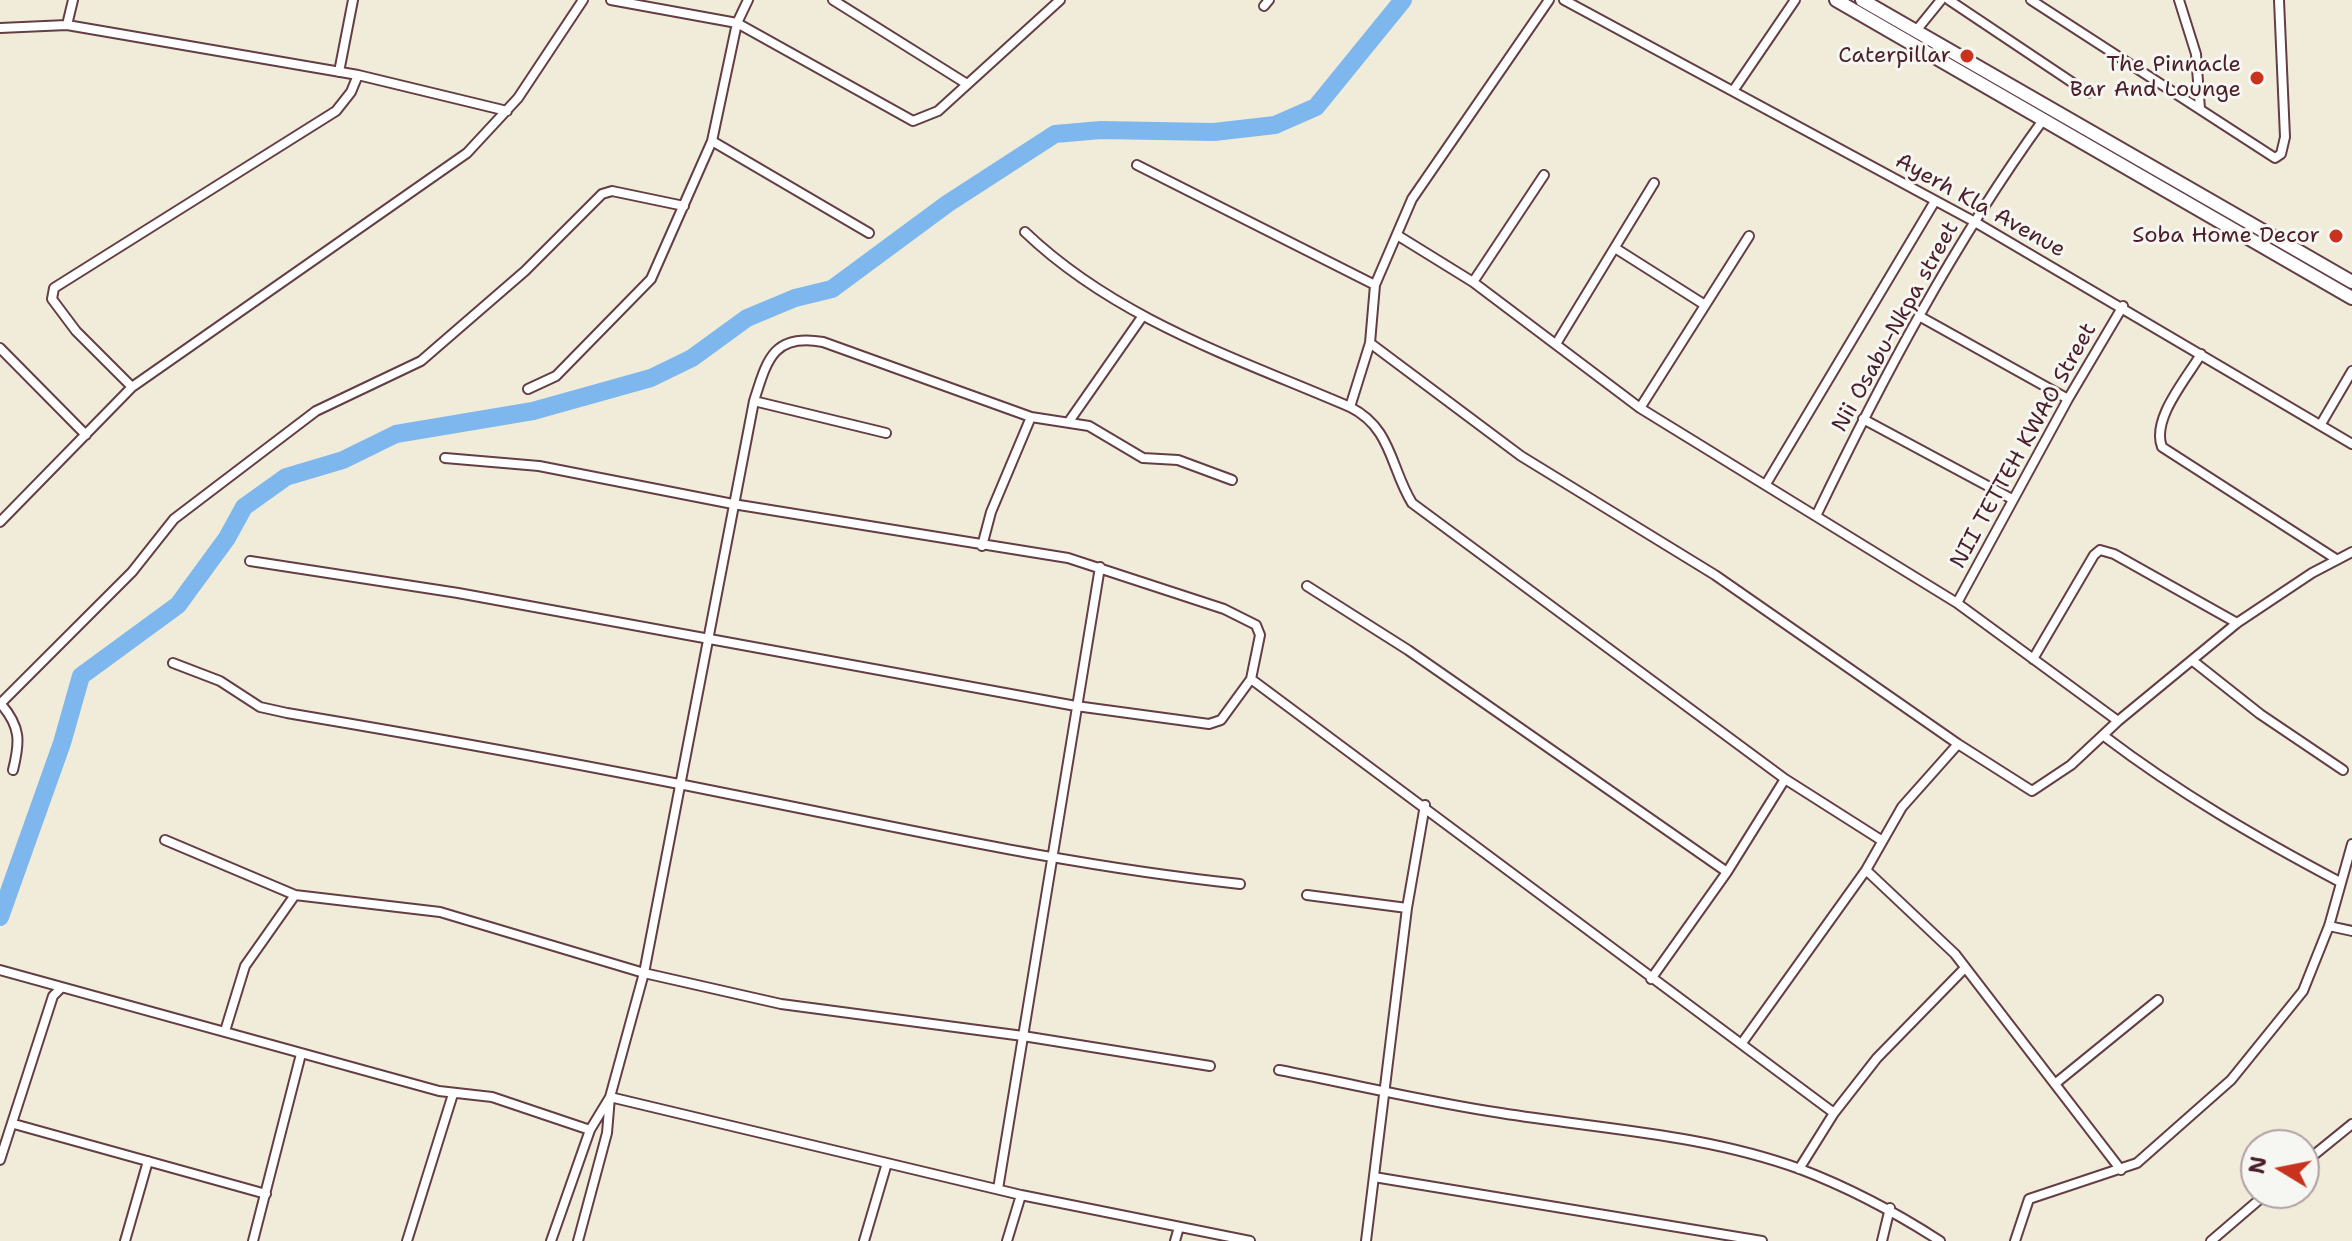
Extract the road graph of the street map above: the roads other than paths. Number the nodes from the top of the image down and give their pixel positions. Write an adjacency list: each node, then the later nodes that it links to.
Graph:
1 (73, 0): 19 (street)
2 (353, 0): 22 (street)
3 (583, 0): 28 (street)
4 (611, 0): 18 (street)
5 (748, 0): 18 (street)
6 (833, 0): 24 (street)
7 (1549, 0): 39 (street)
8 (1564, 0): 25 (street, Ayerh Kla Avenue)
9 (1795, 0): 25 (street)
10 (1836, 0): 29 (main road)
11 (1862, 0): 21 (main road)
12 (1941, 0): 21 (street)
13 (1949, 0): 26 (street)
14 (2031, 0): 27 (street)
15 (2179, 0): 27 (street)
16 (2279, 0): 27 (street)
17 (1058, 1): 24 (street)
18 (737, 23): 24 (street); 30 (street)
19 (67, 25): 20 (street); 22 (street)
20 (0, 28)
21 (1915, 32): 42 (main road)
22 (339, 72): 23 (street)
23 (358, 75): 28 (street); 56 (street)
24 (967, 84)
25 (1733, 91): 34 (street, Ayerh Kla Avenue)
26 (2088, 93)
27 (2200, 109)
28 (507, 111): 56 (street)
29 (2043, 120): 36 (street, Nii Osabu-Nkpa street); 42 (main road)
30 (712, 141): 35 (street); 38 (street)
31 (1137, 165): 45 (street)
32 (1544, 175): 43 (street)
33 (1654, 183): 41 (street)
34 (1935, 201): 36 (street, Ayerh Kla Avenue); 71 (street)
35 (684, 206): 57 (street); 89 (street)
36 (1975, 222): 48 (street, Ayerh Kla Avenue); 49 (street, Nii Osabu-Nkpa street)
37 (1025, 232): 50 (street)
38 (869, 233)
39 (1397, 235): 43 (street); 45 (street)
40 (1749, 236): 47 (street)
41 (1615, 248): 47 (street); 52 (street)
42 (2306, 263): 44 (main road); 46 (main road)
43 (1473, 282): 52 (street)
44 (2352, 282)
45 (1375, 285): 51 (street)
46 (2352, 298)
47 (1705, 305): 61 (street)
48 (2123, 306): 54 (street, Ayerh Kla Avenue); 58 (street, NII TETTEH KWAO Street)
49 (1919, 316): 58 (street); 63 (street, Nii Osabu-Nkpa street)
50 (1142, 317): 60 (street); 64 (street)
51 (1370, 343): 60 (street); 93 (street)
52 (1556, 344): 61 (street)
53 (0, 348): 67 (street)
54 (2201, 354): 65 (street, Ayerh Kla Avenue); 78 (street)
55 (2352, 371): 65 (street)
56 (132, 387): 67 (street)
57 (528, 389)
58 (2068, 399): 72 (street, NII TETTEH KWAO Street)
59 (754, 401): 62 (street); 66 (street); 73 (street)
60 (1350, 407): 96 (street)
61 (1640, 408): 71 (street)
62 (1031, 417): 64 (street); 76 (street)
63 (1863, 419): 72 (street); 74 (street, Nii Osabu-Nkpa street)
64 (1070, 420): 70 (street)
65 (2321, 424): 68 (street, Ayerh Kla Avenue)
66 (886, 433)
67 (86, 435): 75 (street)
68 (2352, 444)
69 (445, 458): 73 (street)
70 (1232, 480)
71 (1766, 484): 74 (street)
72 (2012, 499): 82 (street, NII TETTEH KWAO Street)
73 (733, 504): 76 (street); 84 (street)
74 (1816, 516): 82 (street)
75 (0, 522)
76 (982, 546): 80 (street)
77 (2352, 552): 78 (street)
78 (2336, 559): 83 (street)
79 (250, 561): 84 (street)
80 (1100, 567): 88 (street); 90 (street)
81 (1307, 586): 104 (street)
82 (1957, 603): 85 (street)
83 (2237, 623): 85 (street); 86 (street)
84 (706, 641): 90 (street); 97 (street)
85 (2033, 659): 91 (street)
86 (2193, 661): 91 (street); 95 (street)
87 (173, 663): 97 (street)
88 (1251, 679): 90 (street); 98 (street)
89 (1, 704): 94 (street)
90 (1076, 706): 102 (street)
91 (2118, 721): 92 (street)
92 (2104, 736): 93 (street); 105 (street)
93 (1958, 744): 100 (street)
94 (13, 770)
95 (2343, 770)
96 (1785, 779): 100 (street); 104 (street)
97 (680, 784): 102 (street); 114 (street)
98 (1425, 805): 109 (street); 115 (street)
99 (165, 840): 107 (street)
100 (1881, 840): 103 (street)
101 (2352, 844): 105 (street)
102 (1052, 859): 106 (street); 119 (street)
103 (1866, 870): 112 (street); 120 (street)
104 (1727, 872): 115 (street)
105 (2340, 882): 110 (street)
106 (1240, 884)
107 (295, 895): 114 (street); 118 (street)
108 (1307, 895): 109 (street)
109 (1407, 908): 125 (street)
110 (2329, 926): 111 (street); 137 (street)
111 (2352, 931)
112 (1964, 969): 124 (street); 128 (street)
113 (0, 970): 116 (street)
114 (644, 973): 119 (street); 127 (street)
115 (1651, 979): 120 (street)
116 (60, 989): 118 (street); 129 (street)
117 (2158, 1000): 124 (street)
118 (225, 1031): 121 (street)
119 (1023, 1036): 122 (street); 139 (street)
120 (1742, 1043): 128 (street)
121 (301, 1054): 126 (street); 140 (street)
122 (1210, 1066)
123 (1279, 1070): 125 (street)
124 (2056, 1083): 137 (street)
125 (1384, 1090): 136 (street); 138 (street)
126 (453, 1094): 131 (street); 147 (street)
127 (610, 1097): 131 (street); 135 (street); 149 (street)
128 (1834, 1113): 136 (street)
129 (14, 1124): 133 (street); 134 (street)
130 (2351, 1126): 132 (street)
131 (590, 1130): 148 (street)
132 (2320, 1150)
133 (0, 1160)
134 (148, 1161): 140 (street); 145 (street)
135 (887, 1163): 139 (street); 150 (street)
136 (1799, 1169): 142 (street)
137 (2121, 1170): 158 (street)
138 (1374, 1177): 154 (street); 155 (street)
139 (998, 1189): 141 (street)
140 (266, 1194): 146 (street)
141 (1021, 1195): 144 (street); 151 (street)
142 (1890, 1208): 156 (street); 157 (street)
143 (2248, 1209): 159 (street)
144 (1179, 1227): 152 (street); 153 (street)
145 (125, 1241)
146 (253, 1241)
147 (407, 1241)
148 (551, 1241)
149 (578, 1241)
150 (864, 1241)
151 (1007, 1241)
152 (1175, 1241)
153 (1250, 1241)
154 (1366, 1241)
155 (1762, 1241)
156 (1882, 1241)
157 (1940, 1241)
158 (2015, 1241)
159 (2211, 1241)

